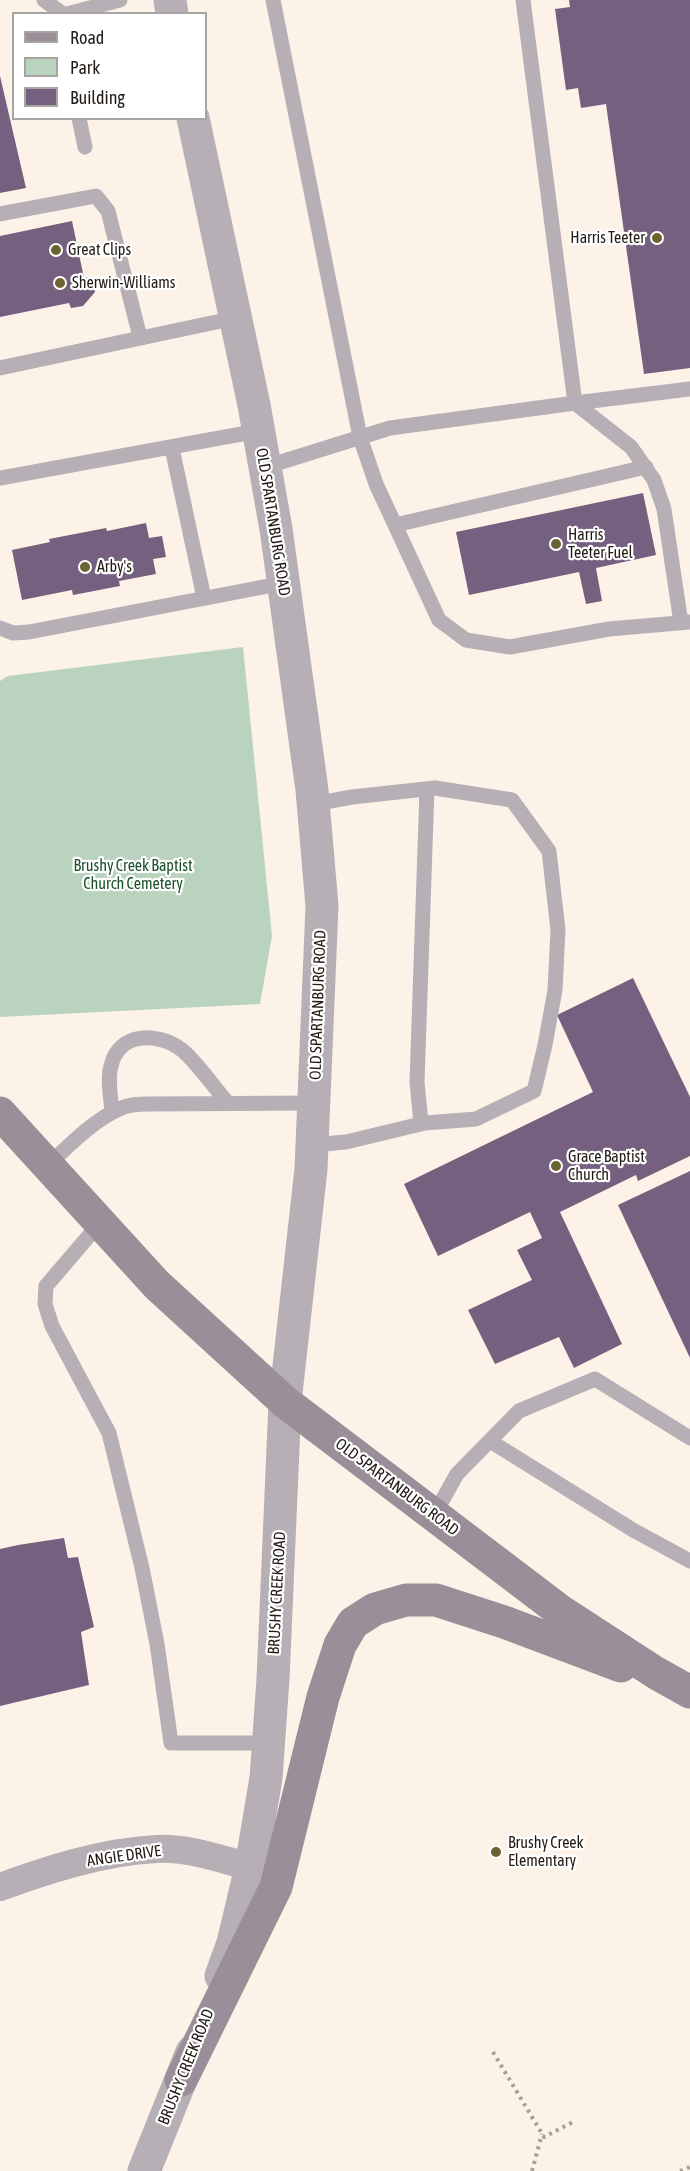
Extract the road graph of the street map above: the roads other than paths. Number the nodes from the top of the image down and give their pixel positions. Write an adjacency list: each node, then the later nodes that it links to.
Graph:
1 (44, 0): 5 (lane)
2 (120, 0): 6 (lane)
3 (273, 0): 17 (lane)
4 (523, 0): 15 (lane)
5 (62, 12)
6 (73, 12)
7 (79, 120): 9 (lane)
8 (193, 120): 11 (street, OLD SPARTANBURG ROAD)
9 (85, 147)
10 (0, 214): 12 (lane)
11 (235, 318): 12 (lane); 16 (street, OLD SPARTANBURG ROAD)
12 (140, 337): 13 (lane)
13 (0, 368)
14 (690, 389): 15 (lane)
15 (574, 403): 17 (lane); 20 (lane)
16 (258, 431): 18 (lane); 19 (street, OLD SPARTANBURG ROAD)
17 (360, 437): 19 (lane); 22 (lane)
18 (172, 448): 21 (lane); 24 (lane)
19 (265, 467): 23 (street, OLD SPARTANBURG ROAD)
20 (646, 467): 22 (lane); 25 (lane)
21 (0, 478)
22 (395, 525): 25 (lane)
23 (284, 583): 24 (lane); 28 (street, OLD SPARTANBURG ROAD)
24 (204, 598): 26 (lane)
25 (686, 622)
26 (0, 628)
27 (427, 789): 28 (lane); 33 (lane); 33 (lane)
28 (314, 804): 30 (street, OLD SPARTANBURG ROAD)
29 (228, 1103): 30 (lane); 31 (lane); 31 (lane)
30 (314, 1103): 34 (street, OLD SPARTANBURG ROAD)
31 (112, 1112): 35 (lane)
32 (0, 1113): 35 (main road)
33 (421, 1123): 34 (lane)
34 (312, 1144): 37 (street, OLD SPARTANBURG ROAD)
35 (48, 1166): 36 (main road)
36 (100, 1223): 37 (main road); 43 (lane)
37 (285, 1402): 40 (main road, OLD SPARTANBURG ROAD); 43 (street, BRUSHY CREEK ROAD)
38 (690, 1438): 39 (lane)
39 (490, 1441): 40 (lane); 41 (lane)
40 (434, 1515): 42 (main road, OLD SPARTANBURG ROAD)
41 (690, 1561)
42 (690, 1692): 46 (main road)
43 (268, 1743): 44 (street, BRUSHY CREEK ROAD)
44 (250, 1867): 45 (street, ANGIE DRIVE); 46 (street, BRUSHY CREEK ROAD)
45 (0, 1887)
46 (181, 2080): 47 (street, BRUSHY CREEK ROAD)
47 (144, 2171)

